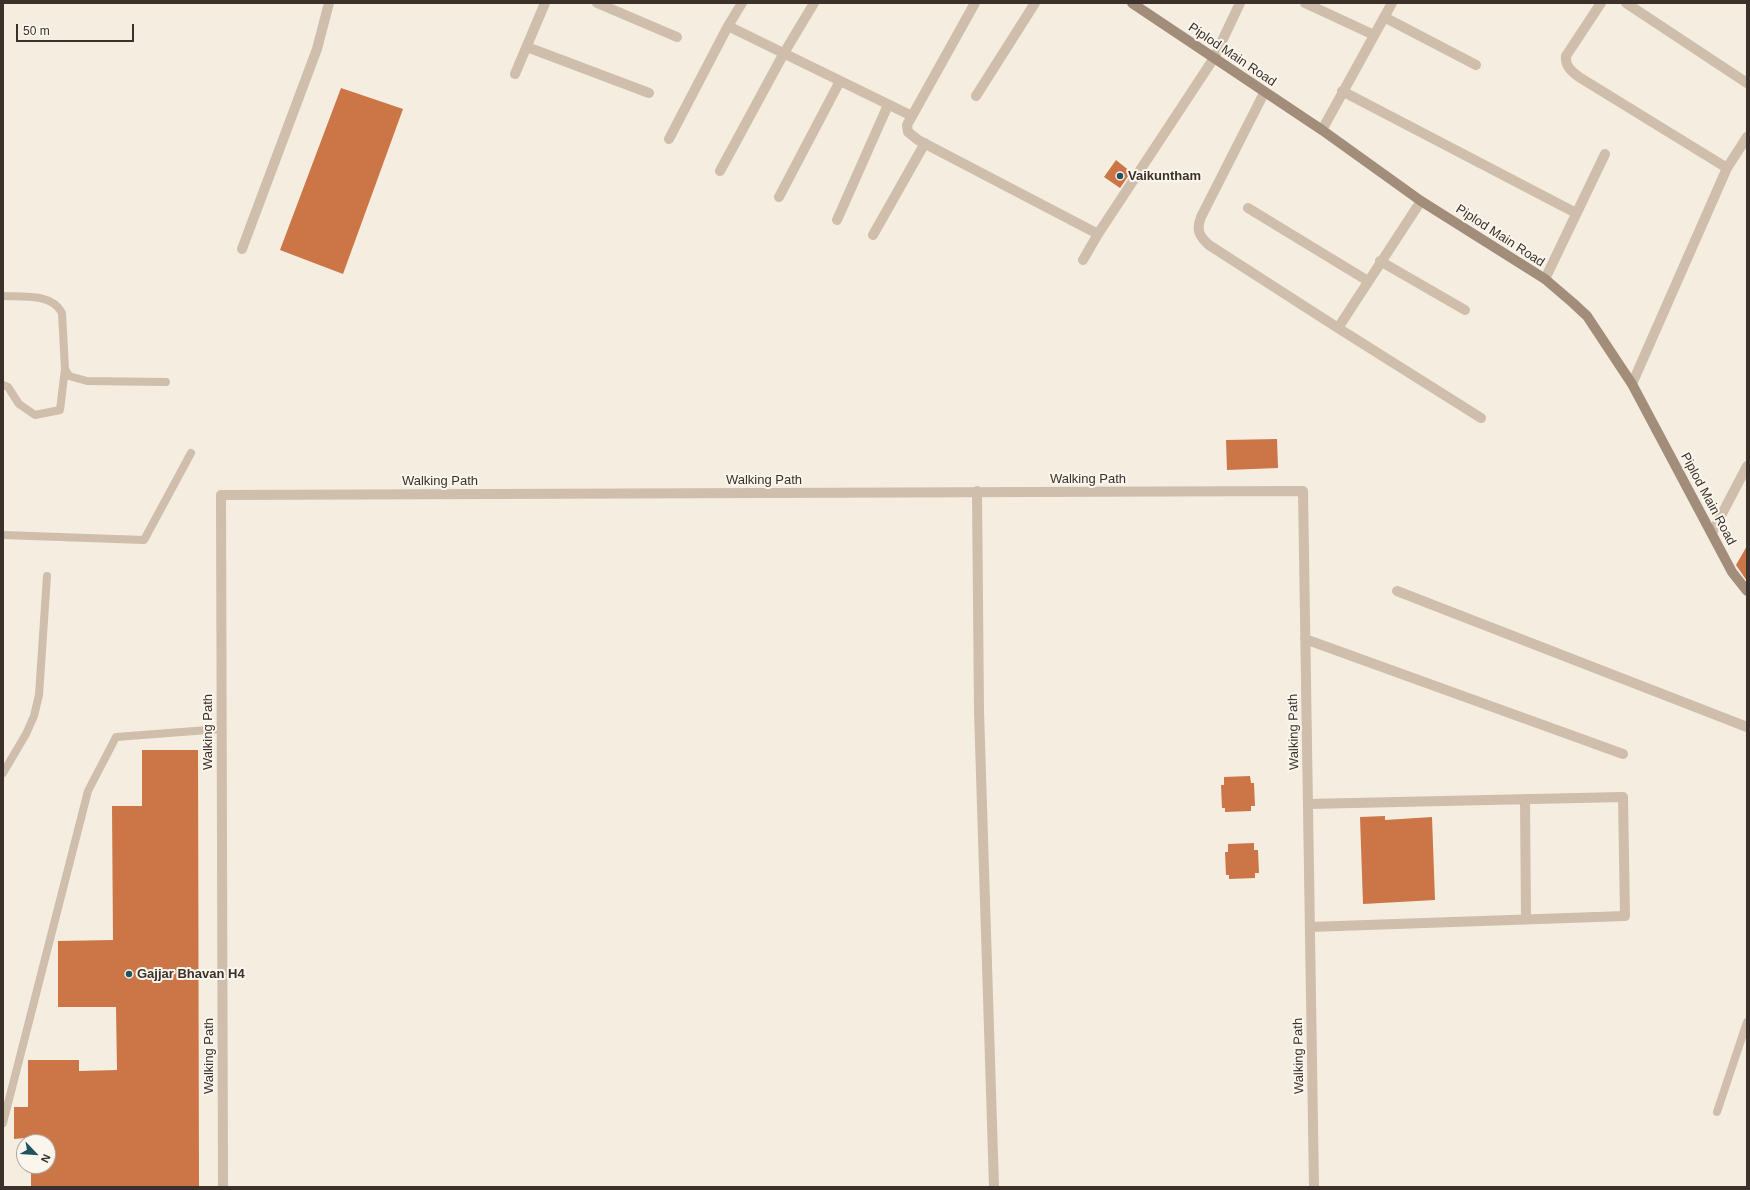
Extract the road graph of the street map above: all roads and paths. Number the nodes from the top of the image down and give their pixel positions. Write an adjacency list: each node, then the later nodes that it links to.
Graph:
1 (329, 3): 46 (street)
2 (545, 3): 18 (street)
3 (597, 3): 17 (street)
4 (742, 3): 15 (street)
5 (814, 3): 19 (street)
6 (975, 3): 30 (street)
7 (1035, 3): 28 (street)
8 (1132, 3): 20 (street, Piplod Main Road)
9 (1240, 3): 20 (street)
10 (1305, 3): 16 (street)
11 (1392, 3): 14 (street)
12 (1601, 3): 37 (street)
13 (1626, 3): 24 (street)
14 (1384, 17): 16 (street); 21 (street)
15 (728, 26): 19 (street); 33 (street)
16 (1374, 35): 25 (street)
17 (677, 37)
18 (527, 47): 22 (street); 27 (street)
19 (784, 53): 23 (street); 38 (street)
20 (1214, 58): 26 (street, Piplod Main Road); 44 (street)
21 (1476, 65)
22 (515, 74)
23 (840, 81): 29 (street); 39 (street)
24 (1747, 83)
25 (1342, 91): 31 (street); 42 (street)
26 (1264, 92): 31 (street, Piplod Main Road); 53 (street)
27 (649, 93)
28 (976, 96)
29 (888, 105): 30 (street); 43 (street)
30 (912, 116): 34 (street)
31 (1322, 130): 40 (street, Piplod Main Road)
32 (1747, 137): 35 (street)
33 (670, 139)
34 (925, 143): 44 (street); 45 (street)
35 (1744, 148): 37 (street)
36 (1605, 154): 42 (street)
37 (1727, 168): 56 (street)
38 (720, 171)
39 (779, 197)
40 (1422, 201): 48 (street); 49 (street, Piplod Main Road)
41 (1248, 208): 50 (street)
42 (1576, 213): 49 (street)
43 (837, 220)
44 (1098, 234): 47 (street)
45 (873, 235)
46 (242, 249)
47 (1083, 260)
48 (1380, 261): 50 (street); 52 (street)
49 (1545, 279): 56 (street, Piplod Main Road)
50 (1368, 281): 53 (street)
51 (3, 296): 54 (lane)
52 (1465, 310)
53 (1338, 328): 58 (street)
54 (65, 369): 55 (lane); 57 (lane)
55 (166, 382)
56 (1632, 384): 62 (street, Piplod Main Road)
57 (3, 385)
58 (1481, 418)
59 (191, 453): 63 (lane)
60 (1747, 466): 62 (street)
61 (978, 492): 67 (street, Walking Path); 69 (street, Walking Path); 80 (street)
62 (1712, 533): 66 (street, Piplod Main Road)
63 (3, 535)
64 (47, 576): 71 (lane)
65 (1397, 591): 68 (street)
66 (1747, 591)
67 (1305, 639): 70 (street); 73 (street, Walking Path)
68 (1747, 727)
69 (221, 729): 78 (lane); 79 (street, Walking Path)
70 (1623, 754)
71 (3, 772)
72 (1526, 799): 73 (street); 74 (street); 74 (street)
73 (1308, 804): 75 (street, Walking Path)
74 (1526, 919): 75 (street)
75 (1310, 927): 81 (street, Walking Path)
76 (1747, 1022): 77 (lane)
77 (1717, 1112)
78 (3, 1123)
79 (223, 1187)
80 (994, 1187)
81 (1314, 1187)

